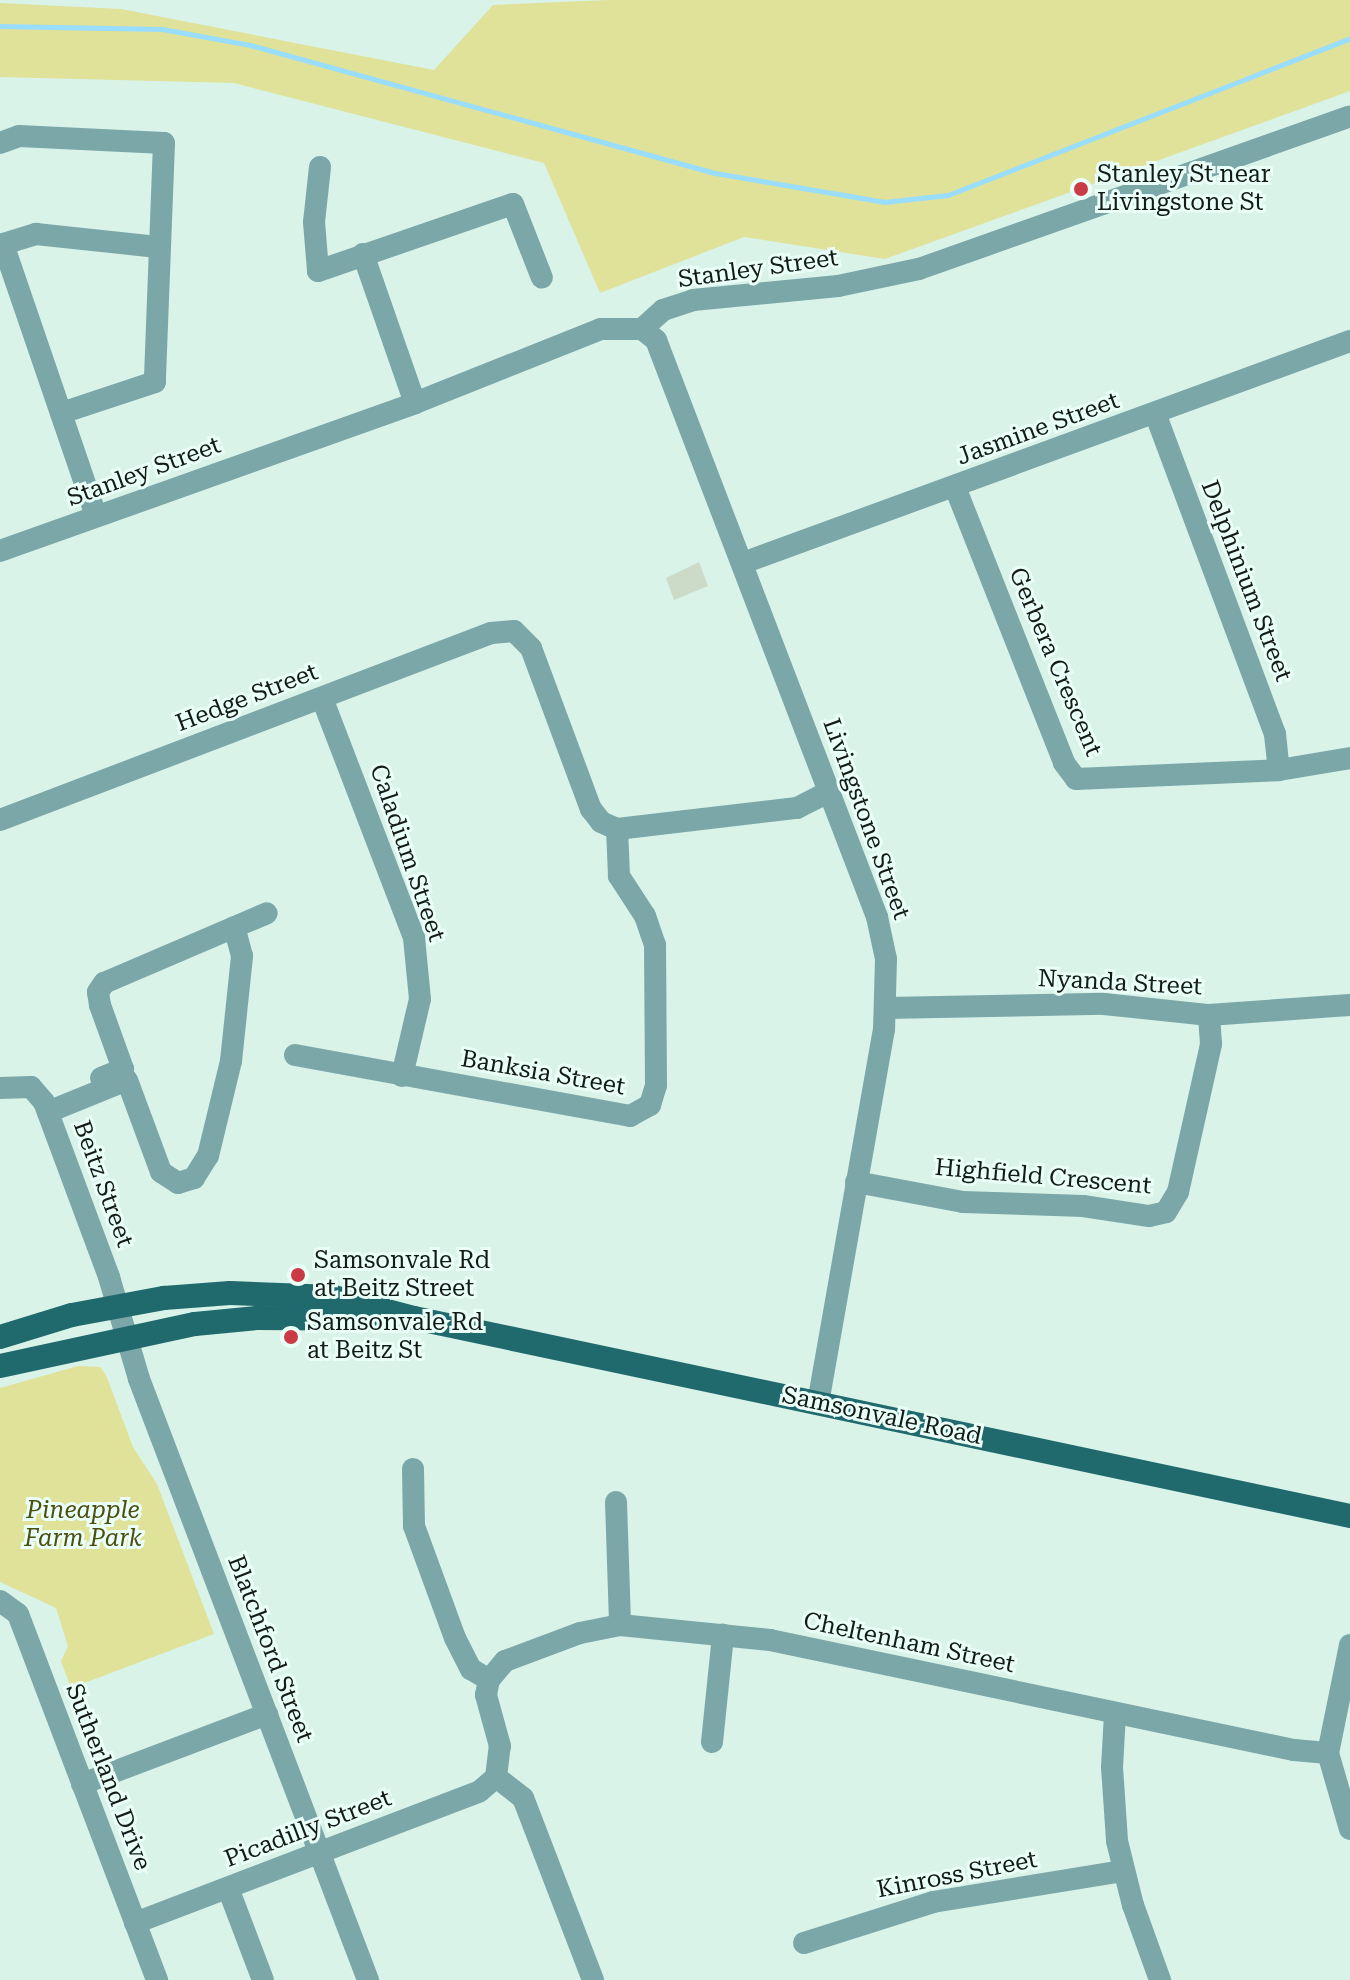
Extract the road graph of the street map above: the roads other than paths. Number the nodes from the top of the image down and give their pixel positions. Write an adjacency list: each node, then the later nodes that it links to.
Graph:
1 (1350, 116): 8 (street, Stanley Street)
2 (0, 143): 5 (street)
3 (320, 167): 6 (street)
4 (2, 244): 5 (street); 11 (street)
5 (157, 247): 11 (street)
6 (363, 254): 7 (street); 10 (street)
7 (542, 278)
8 (642, 329): 10 (street, Stanley Street); 16 (street, Livingstone Street)
9 (1350, 341): 12 (street, Jasmine Street)
10 (415, 403): 14 (street, Stanley Street)
11 (61, 413): 14 (street)
12 (1155, 413): 13 (street, Jasmine Street); 19 (street, Delphinium Street)
13 (955, 487): 16 (street, Jasmine Street); 19 (street, Gerbera Crescent)
14 (96, 516): 15 (street, Stanley Street)
15 (0, 551)
16 (743, 563): 20 (street, Livingstone Street)
17 (322, 698): 21 (street, Hedge Street); 22 (street, Hedge Street); 29 (street, Caladium Street)
18 (1350, 758): 19 (street, Gerbera Crescent)
19 (1279, 770)
20 (829, 792): 22 (street); 26 (street, Livingstone Street)
21 (0, 820)
22 (617, 829): 29 (street, Banksia Street)
23 (267, 913): 24 (street)
24 (234, 927): 31 (street); 31 (street)
25 (1350, 1005): 27 (street, Nyanda Street)
26 (886, 1008): 27 (street, Nyanda Street); 32 (street, Livingstone Street)
27 (1209, 1015): 32 (street, Highfield Crescent)
28 (295, 1055): 29 (street, Banksia Street)
29 (402, 1076)
30 (0, 1088): 31 (street, Beitz Street)
31 (46, 1107): 33 (street, Beitz Street)
32 (856, 1182): 38 (street, Livingstone Street)
33 (118, 1304): 34 (main road, Samsonvale Road); 35 (street, Beitz Street); 36 (main road, Samsonvale Road)
34 (414, 1318): 35 (main road, Samsonvale Road); 38 (main road, Samsonvale Road)
35 (125, 1335): 37 (main road, Samsonvale Road); 47 (street, Blatchford Street)
36 (0, 1337)
37 (0, 1366)
38 (818, 1402): 41 (main road, Samsonvale Road)
39 (413, 1469): 46 (street)
40 (616, 1502): 43 (street)
41 (1350, 1516)
42 (0, 1601): 52 (street, Sutherland Drive)
43 (620, 1625): 44 (street, Cheltenham Street); 46 (street, Cheltenham Street)
44 (723, 1635): 48 (street, Cheltenham Street); 49 (street)
45 (1350, 1645): 50 (street)
46 (489, 1680): 51 (street)
47 (267, 1714): 52 (street); 54 (street, Blatchford Street)
48 (1115, 1714): 50 (street, Cheltenham Street); 55 (street)
49 (712, 1742)
50 (1328, 1753): 53 (street)
51 (496, 1777): 54 (street, Picadilly Street); 62 (street)
52 (82, 1784): 57 (street, Sutherland Drive)
53 (1350, 1829)
54 (320, 1853): 56 (street, Picadilly Street); 61 (street, Blatchford Street)
55 (1123, 1871): 58 (street, Kinross Street); 63 (street)
56 (228, 1888): 57 (street, Picadilly Street); 60 (street)
57 (135, 1923): 59 (street, Sutherland Drive)
58 (804, 1943)
59 (157, 1980)
60 (263, 1980)
61 (368, 1980)
62 (593, 1980)
63 (1160, 1980)

